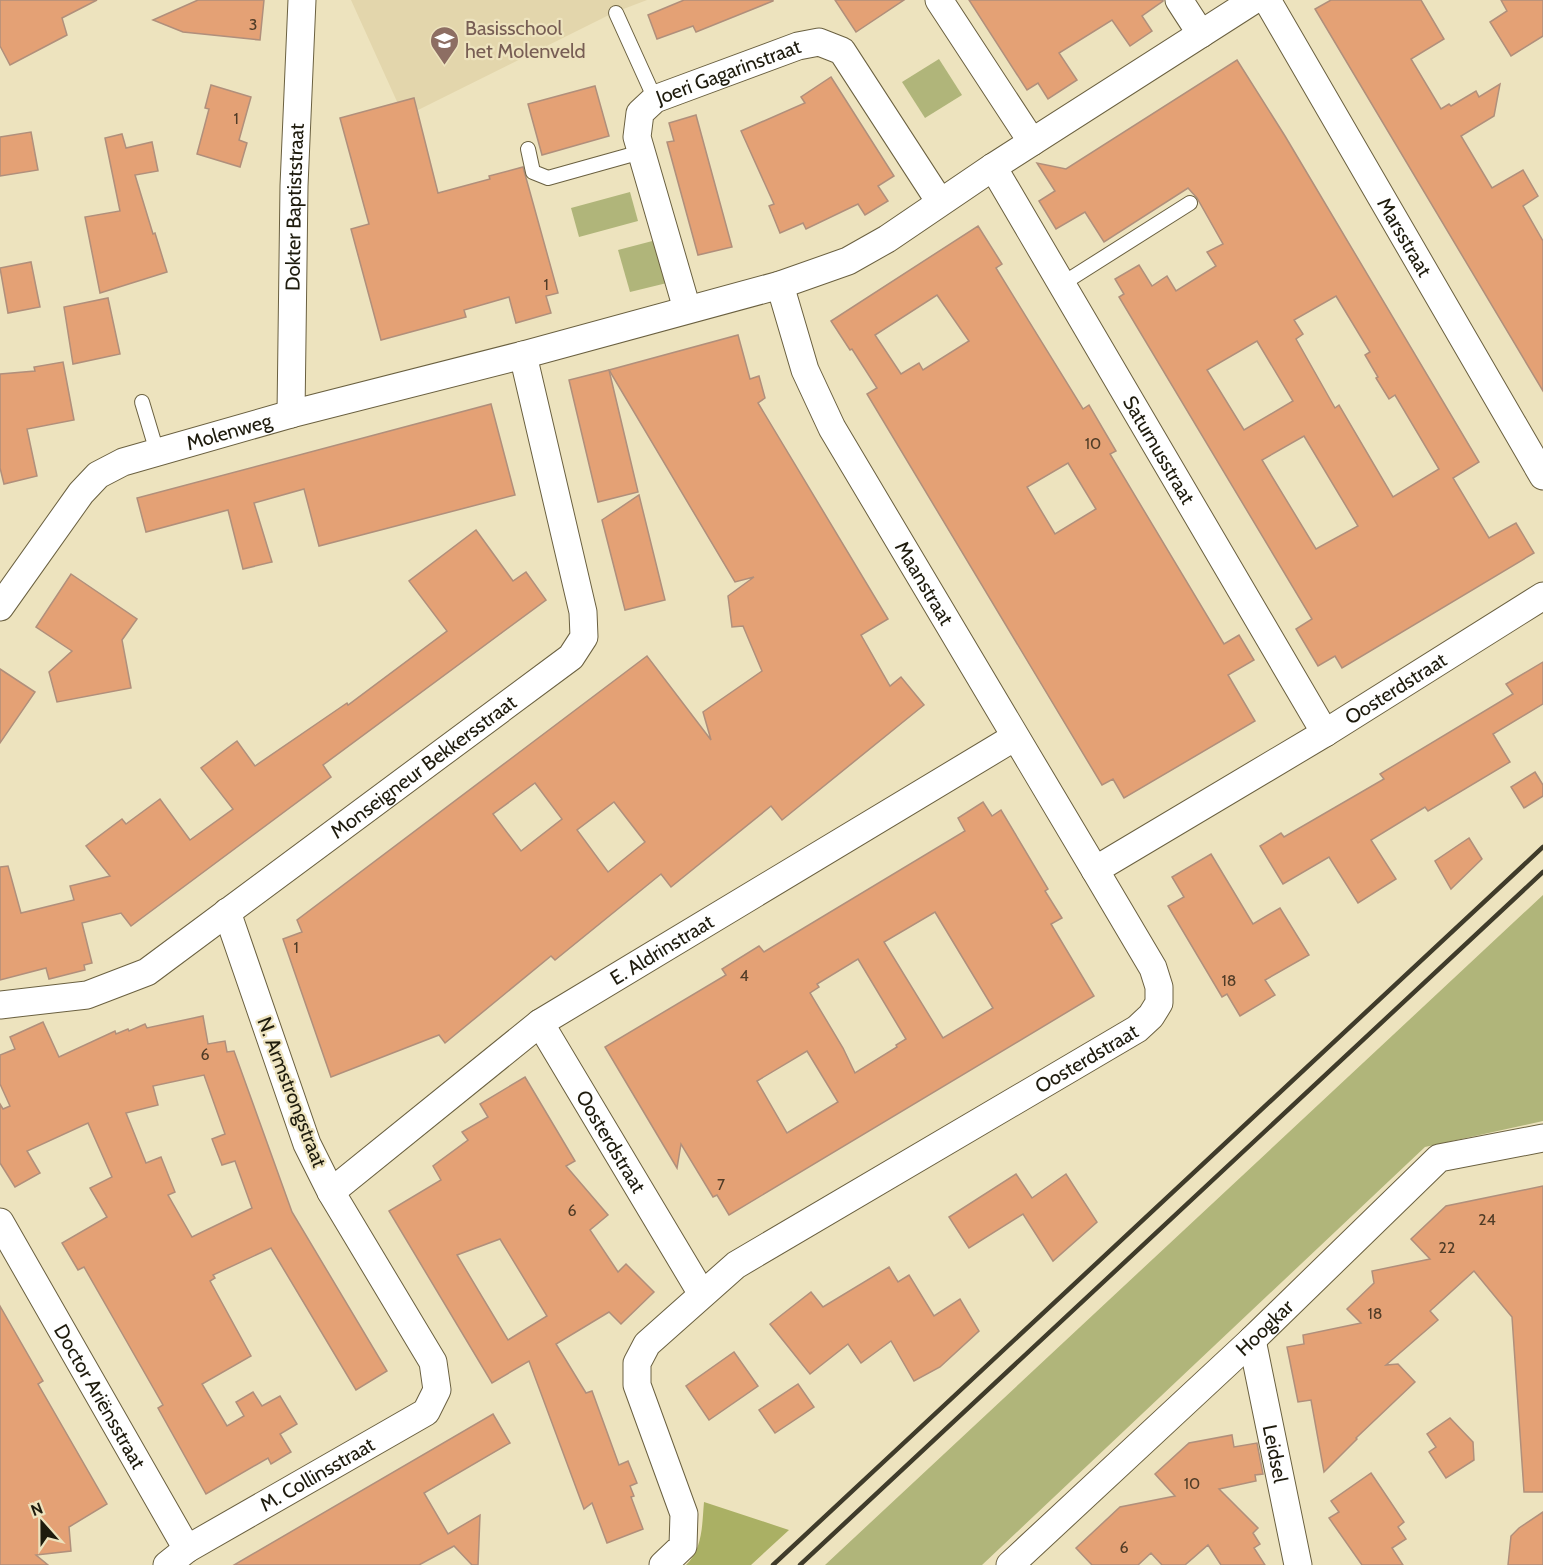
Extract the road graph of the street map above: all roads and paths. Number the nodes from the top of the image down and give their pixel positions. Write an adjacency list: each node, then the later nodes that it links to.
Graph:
1 (302, 0): 20 (street, Dokter Baptiststraat)
2 (939, 0): 9 (street)
3 (1179, 0): 7 (street)
4 (1254, 0): 7 (street)
5 (1267, 0): 22 (street, Marsstraat)
6 (616, 13): 8 (lane)
7 (1201, 34): 9 (street)
8 (655, 99): 11 (street, Joeri Gagarinstraat); 13 (street, Joeri Gagarinstraat)
9 (1032, 142): 12 (street)
10 (528, 149): 11 (lane)
11 (641, 152): 17 (street, Joeri Gagarinstraat)
12 (993, 167): 13 (street); 15 (street, Saturnusstraat)
13 (940, 202): 16 (street)
14 (1190, 203): 15 (lane)
15 (1062, 284): 25 (street, Saturnusstraat)
16 (780, 285): 17 (street); 26 (street, Maanstraat)
17 (687, 309): 18 (street)
18 (523, 355): 20 (street, Molenweg); 28 (street, Monseigneur Bekkersstraat)
19 (142, 402): 21 (lane)
20 (291, 414): 21 (street, Molenweg)
21 (157, 452): 24 (street, Molenweg)
22 (1543, 476)
23 (1543, 596): 25 (street, Oosterdstraat)
24 (0, 607)
25 (1326, 734): 27 (street, Oosterdstraat)
26 (1015, 737): 27 (street, Maanstraat); 30 (street, E. Aldrinstraat)
27 (1095, 870): 34 (street, Oosterdstraat)
28 (227, 912): 29 (street, Monseigneur Bekkersstraat); 32 (street, N. Armstrongstraat)
29 (0, 1005)
30 (540, 1023): 32 (street, E. Aldrinstraat); 34 (street, Oosterdstraat)
31 (1543, 1138): 35 (street, Hoogkar)
32 (331, 1192): 36 (street, N. Armstrongstraat)
33 (0, 1222): 37 (street, Doctor Ariënsstraat)
34 (702, 1294): 38 (street)
35 (1252, 1340): 39 (street, Hoogkar); 40 (street, Leidsel)
36 (437, 1390): 37 (street, M. Collinsstraat)
37 (177, 1557)
38 (663, 1565)
39 (1010, 1565)
40 (1298, 1565)

